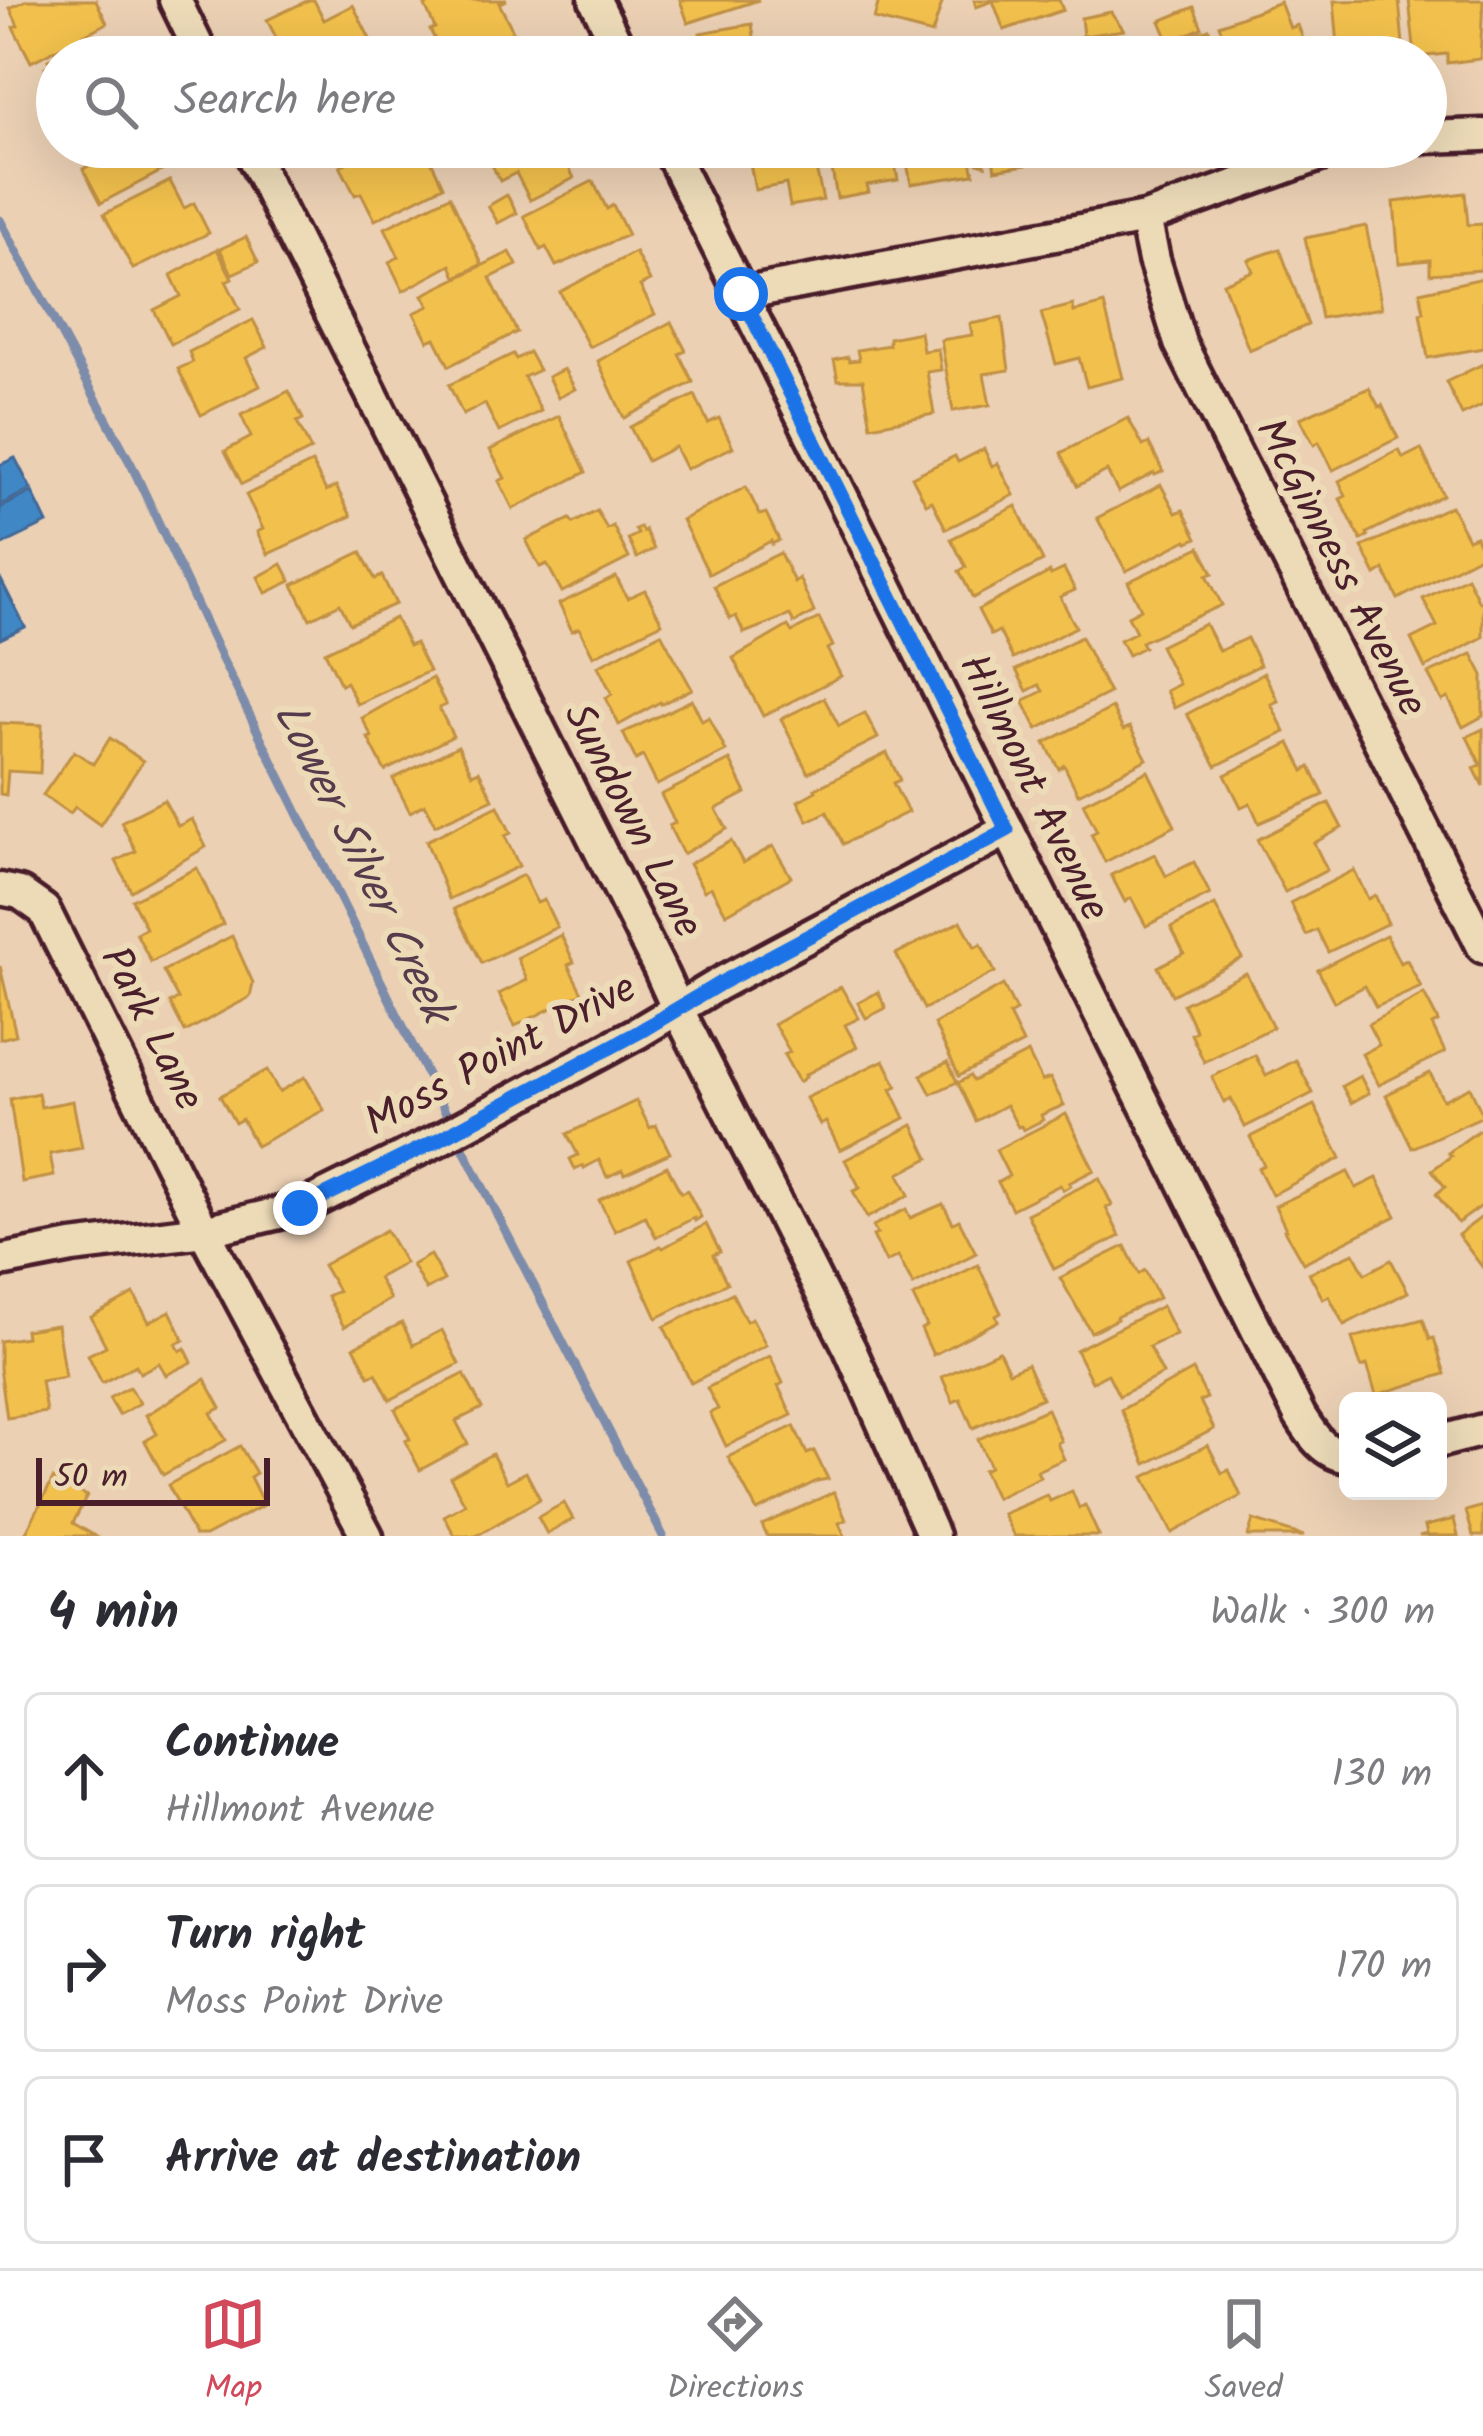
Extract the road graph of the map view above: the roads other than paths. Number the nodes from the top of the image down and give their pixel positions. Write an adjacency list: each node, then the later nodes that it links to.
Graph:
1 (175, 0): 3 (street)
2 (595, 0): 4 (street)
3 (193, 36)
4 (613, 36)
5 (1483, 134): 6 (street)
6 (1447, 136)
7 (259, 168): 15 (street, Sundown Lane)
8 (678, 168): 11 (street, Hillmont Avenue)
9 (1284, 168): 10 (street)
10 (1145, 218): 11 (street); 14 (street, McGinness Avenue)
11 (741, 294): 12 (street, Hillmont Avenue)
12 (1007, 830): 15 (street, Moss Point Drive); 20 (street, Hillmont Avenue)
13 (0, 889): 16 (street, Park Lane)
14 (1483, 947)
15 (677, 1010): 16 (street, Moss Point Drive); 22 (street, Sundown Lane)
16 (204, 1231): 17 (street, Moss Point Drive); 21 (street, Park Lane)
17 (0, 1261)
18 (1483, 1430): 19 (street)
19 (1447, 1440)
20 (1339, 1454)
21 (367, 1536)
22 (933, 1536)

